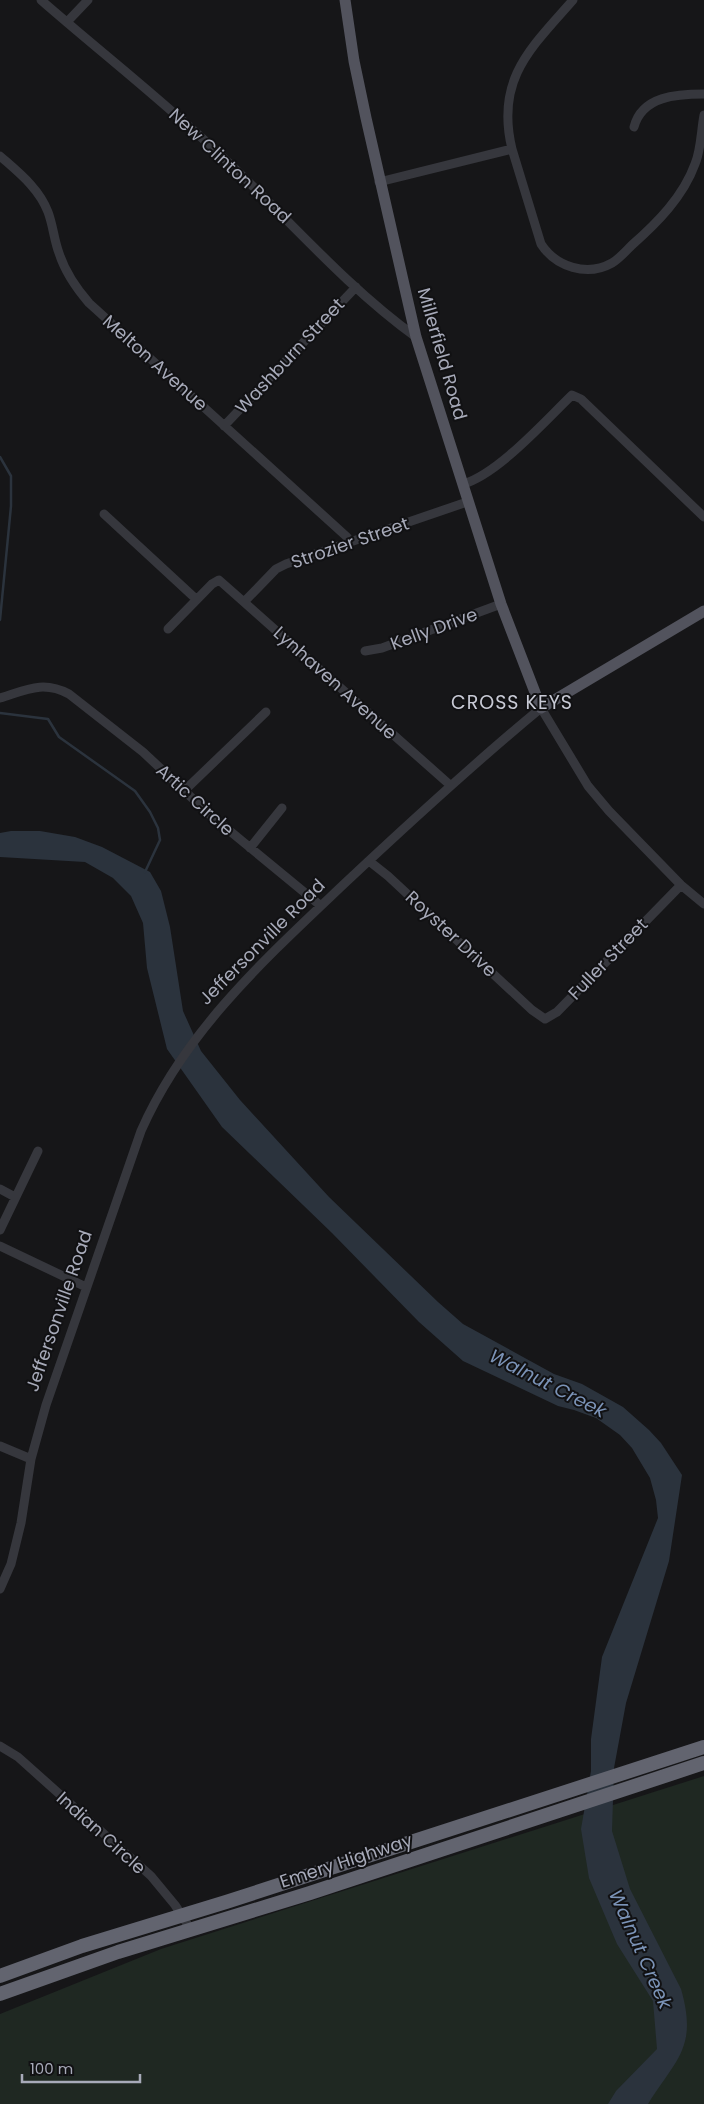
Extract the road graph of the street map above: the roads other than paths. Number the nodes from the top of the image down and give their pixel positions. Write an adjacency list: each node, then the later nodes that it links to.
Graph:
1 (41, 0): 5 (street, New Clinton Road)
2 (88, 0): 5 (street)
3 (345, 0): 11 (main road, Millerfield Road)
4 (573, 0): 9 (street)
5 (67, 22): 12 (street, New Clinton Road)
6 (704, 94): 8 (street)
7 (704, 115): 9 (street)
8 (634, 127)
9 (512, 149): 11 (street)
10 (0, 156): 14 (street, Melton Avenue)
11 (380, 182): 13 (main road, Millerfield Road)
12 (356, 287): 13 (street, New Clinton Road); 14 (street, Washburn Street)
13 (416, 337): 15 (main road, Millerfield Road)
14 (224, 426): 19 (street, Melton Avenue)
15 (463, 484): 16 (main road, Millerfield Road); 18 (street)
16 (467, 502): 19 (street, Strozier Street); 22 (main road, Millerfield Road)
17 (104, 514): 20 (street)
18 (704, 517)
19 (350, 542): 21 (street, Strozier Street)
20 (196, 599): 21 (street, Lynhaven Avenue); 24 (street)
21 (244, 602): 29 (street, Lynhaven Avenue)
22 (501, 604): 25 (street, Kelly Drive); 27 (main road, Millerfield Road)
23 (704, 611): 27 (main road, Jeffersonville Road)
24 (168, 629)
25 (365, 651)
26 (0, 698): 30 (street, Artic Circle)
27 (541, 708): 29 (street, Jeffersonville Road); 34 (street)
28 (266, 712): 30 (street)
29 (450, 785): 33 (street, Jeffersonville Road)
30 (185, 790): 32 (street, Artic Circle)
31 (282, 808): 32 (street)
32 (250, 848): 36 (street, Artic Circle)
33 (368, 861): 36 (street, Jeffersonville Road); 37 (street, Royster Drive)
34 (681, 885): 35 (street); 37 (street, Fuller Street)
35 (704, 904)
36 (321, 906): 43 (street, Jeffersonville Road)
37 (532, 1010)
38 (38, 1151): 40 (street)
39 (0, 1189): 40 (street)
40 (15, 1197): 41 (street)
41 (0, 1230)
42 (0, 1246): 43 (street)
43 (86, 1288): 45 (street, Jeffersonville Road)
44 (0, 1446): 45 (street)
45 (31, 1459): 46 (street, Jeffersonville Road)
46 (0, 1589)
47 (0, 1746): 50 (street, Indian Circle)
48 (704, 1748): 50 (highway, Emery Highway)
49 (704, 1763): 51 (highway, Emery Highway)
50 (180, 1915): 51 (street, Indian Circle); 52 (highway, Emery Highway)
51 (191, 1930): 53 (highway, Emery Highway)
52 (0, 1976)
53 (0, 1994)

